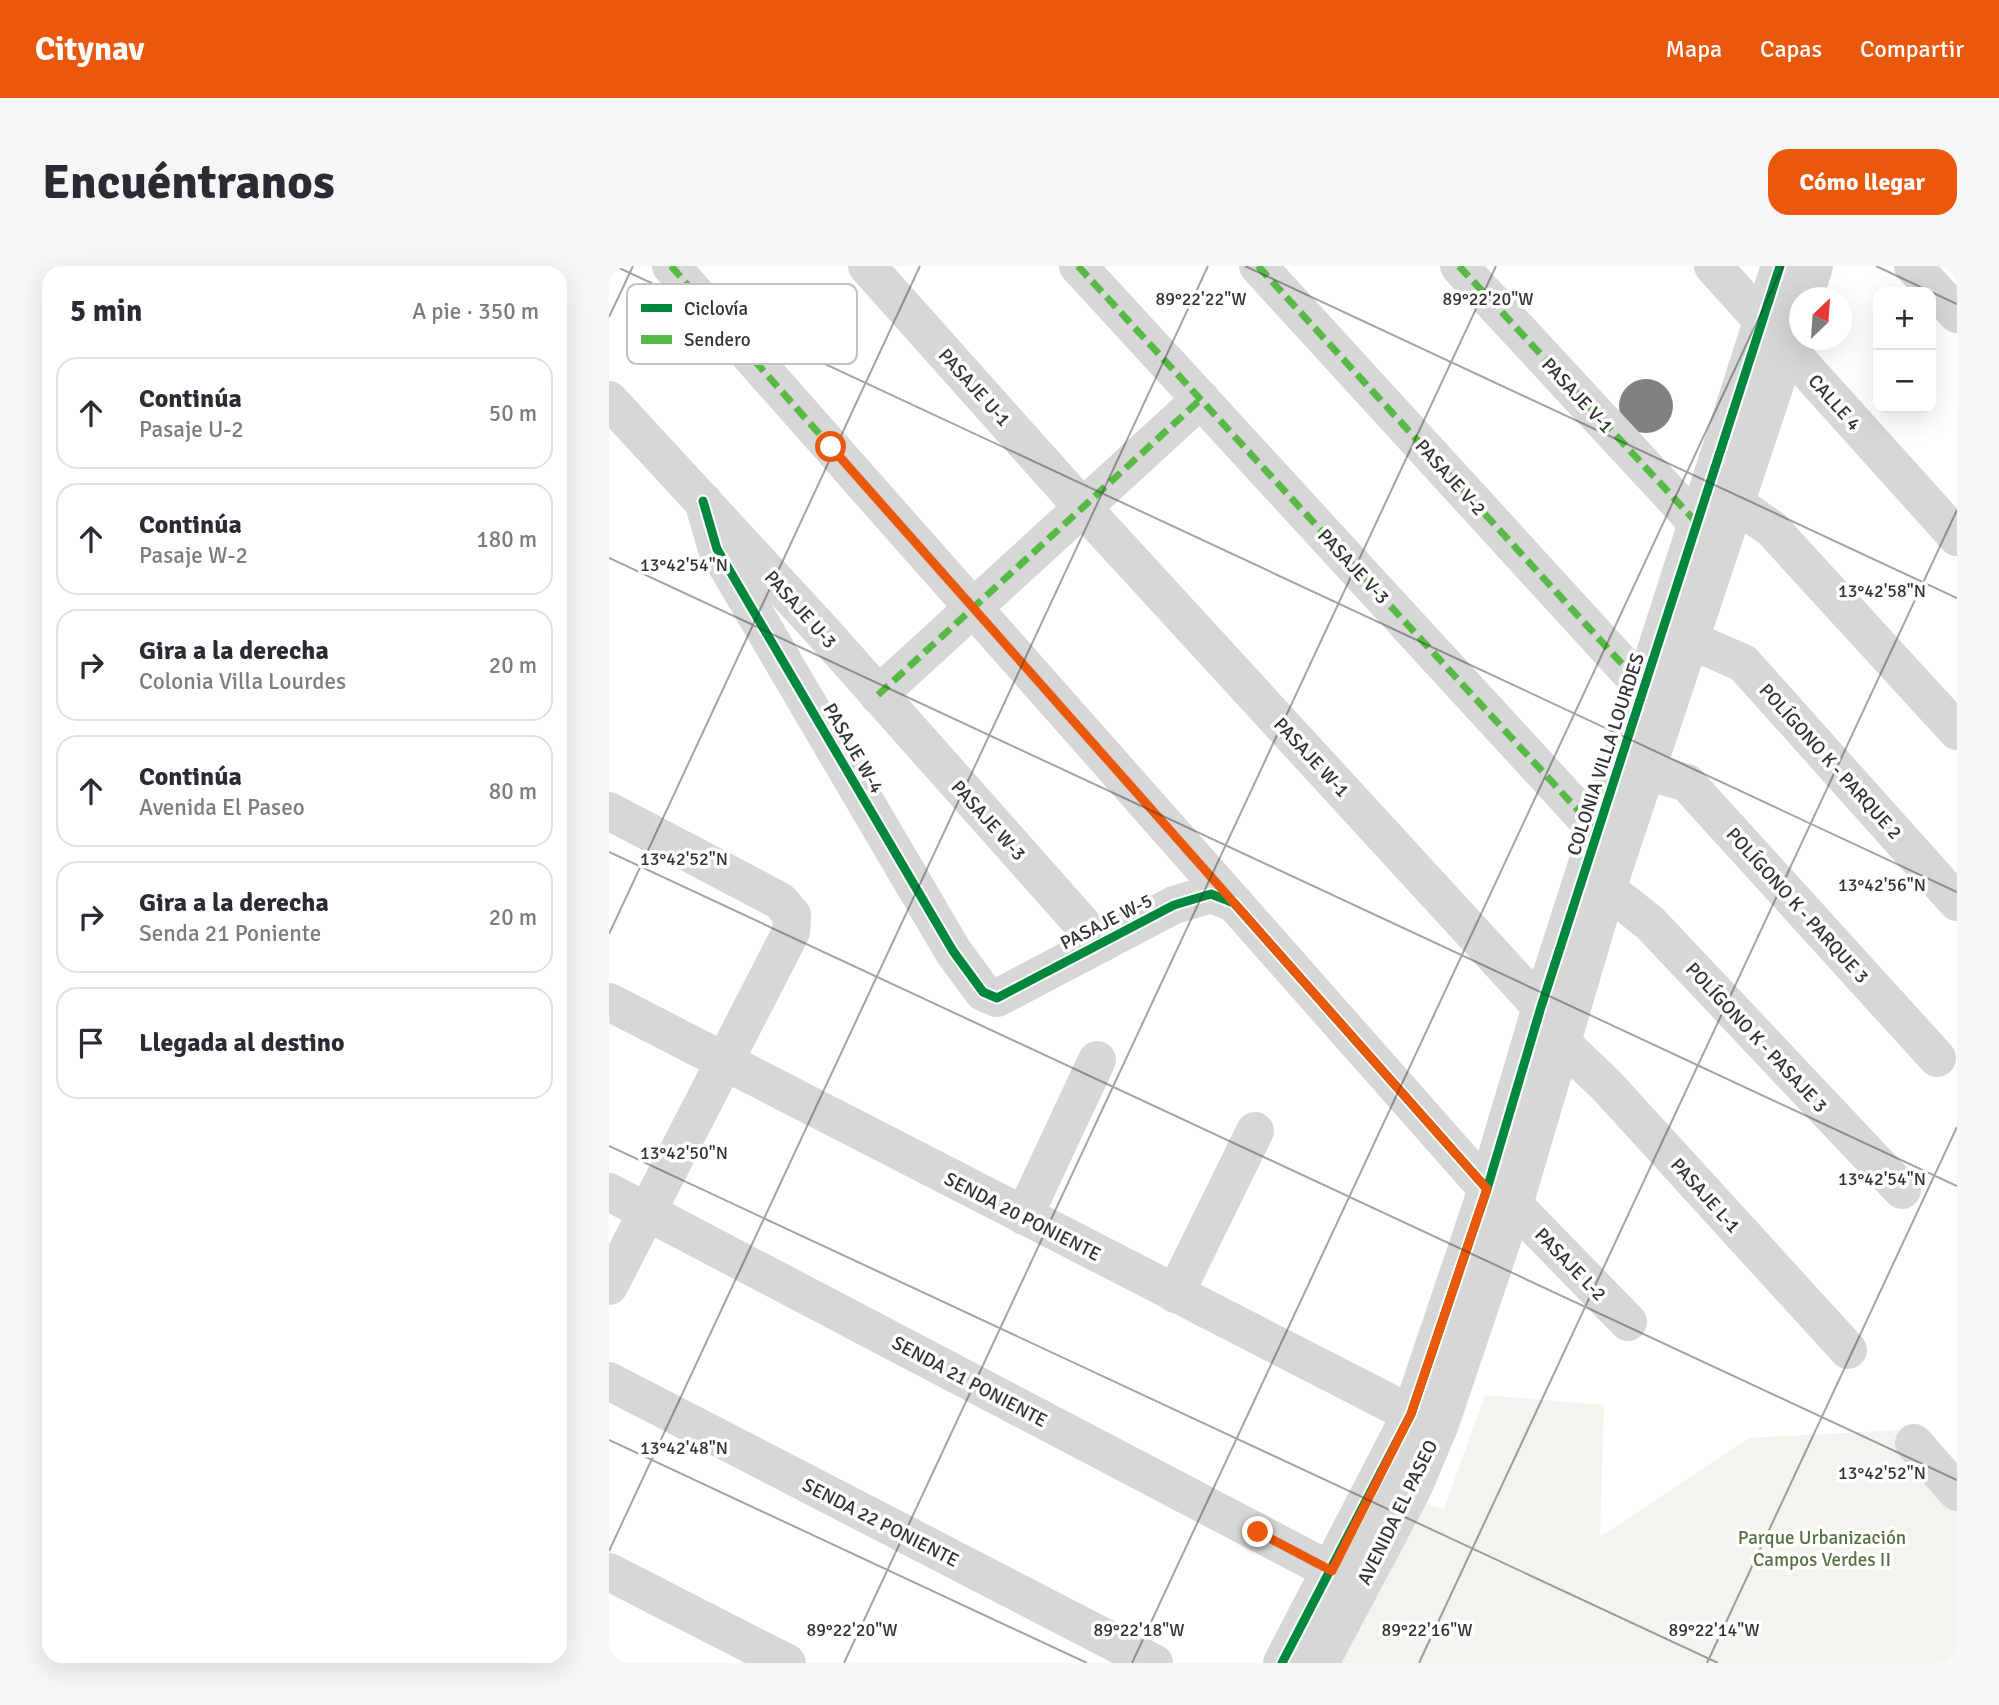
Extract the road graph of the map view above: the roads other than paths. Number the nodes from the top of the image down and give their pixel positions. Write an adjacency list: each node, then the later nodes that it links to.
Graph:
1 (671, 266): 10 (street, PASAJE L-2)
2 (867, 266): 19 (street, PASAJE U-1)
3 (1078, 266): 15 (street, PASAJE V-3)
4 (1258, 266): 26 (street, PASAJE V-2)
5 (1459, 266): 20 (street, PASAJE V-1)
6 (1713, 266): 13 (street, CALLE 4)
7 (1780, 266): 13 (street, COLONIA VILLA LOURDES)
8 (1814, 266): 11 (street)
9 (1913, 266): 12 (street)
10 (687, 284)
11 (1807, 287)
12 (1957, 314)
13 (1784, 328): 18 (street, COLONIA VILLA LOURDES); 20 (street, COLONIA VILLA LOURDES); 21 (street, CALLE 4)
14 (758, 364): 22 (street, PASAJE L-2)
15 (1201, 399): 19 (street); 31 (street, PASAJE V-3)
16 (609, 400): 17 (street, PASAJE U-3)
17 (703, 501): 23 (street, PASAJE U-3); 25 (street, PASAJE W-4)
18 (1735, 503): 24 (street, COLONIA VILLA LOURDES); 28 (street)
19 (1083, 508): 22 (street); 38 (street, PASAJE W-1)
20 (1698, 524): 26 (street, COLONIA VILLA LOURDES)
21 (1957, 537)
22 (973, 608): 27 (street); 34 (street, PASAJE L-2)
23 (824, 633): 25 (street); 27 (street, PASAJE U-3)
24 (1690, 640): 29 (street, COLONIA VILLA LOURDES); 33 (street, POLÍGONO K - PARQUE 2)
25 (782, 659): 36 (street, PASAJE W-4)
26 (1644, 688): 31 (street, COLONIA VILLA LOURDES)
27 (878, 695): 35 (street, PASAJE W-3)
28 (1957, 731)
29 (1647, 771): 32 (street, COLONIA VILLA LOURDES); 40 (street, POLÍGONO K - PARQUE 3)
30 (609, 811): 42 (street)
31 (1598, 833): 38 (street, COLONIA VILLA LOURDES)
32 (1607, 889): 39 (street, COLONIA VILLA LOURDES); 44 (street, POLÍGONO K - PASAJE 3)
33 (1957, 902)
34 (1234, 903): 35 (street, PASAJE W-5); 46 (street, PASAJE L-2)
35 (1100, 944): 36 (street, PASAJE W-5)
36 (997, 998)
37 (609, 1002): 42 (street, SENDA 20 PONIENTE)
38 (1541, 1007): 46 (street, COLONIA VILLA LOURDES)
39 (1562, 1042): 46 (street, COLONIA VILLA LOURDES); 53 (street, PASAJE L-1)
40 (1937, 1058)
41 (1097, 1060): 48 (street)
42 (724, 1063): 47 (street); 48 (street, SENDA 20 PONIENTE)
43 (1255, 1131): 51 (street)
44 (1902, 1190)
45 (609, 1192): 47 (street, SENDA 21 PONIENTE)
46 (1500, 1197): 49 (street, COLONIA VILLA LOURDES); 52 (street, PASAJE L-2)
47 (648, 1213): 50 (street); 58 (street, SENDA 21 PONIENTE)
48 (1024, 1216): 51 (street, SENDA 20 PONIENTE)
49 (1478, 1265): 55 (street, AVENIDA EL PASEO)
50 (609, 1286)
51 (1175, 1294): 55 (street, SENDA 20 PONIENTE)
52 (1627, 1322)
53 (1848, 1350)
54 (609, 1381): 61 (street, SENDA 22 PONIENTE)
55 (1426, 1419): 58 (street, AVENIDA EL PASEO); 63 (street, AVENIDA EL PASEO)
56 (1915, 1443): 57 (street)
57 (1957, 1492)
58 (1332, 1571): 62 (street, AVENIDA EL PASEO)
59 (609, 1572): 60 (street)
60 (787, 1663)
61 (1154, 1663)
62 (1282, 1663)
63 (1320, 1663)

